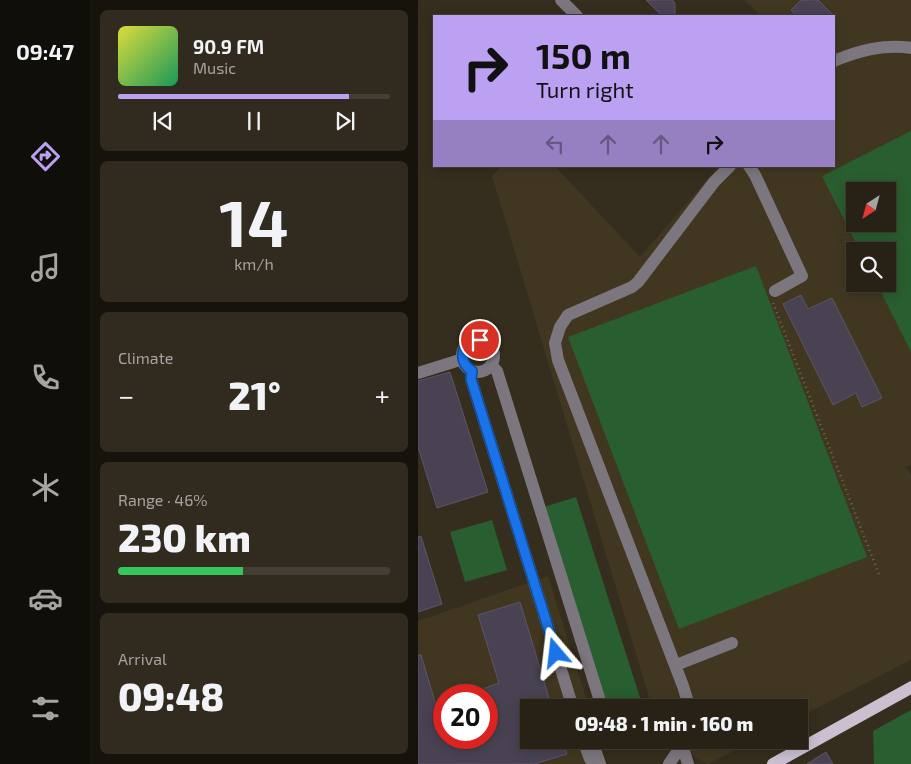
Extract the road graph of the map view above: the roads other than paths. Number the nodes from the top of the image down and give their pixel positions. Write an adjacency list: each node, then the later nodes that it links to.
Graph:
1 (561, 0): 2 (street)
2 (576, 15)
3 (912, 48): 4 (street)
4 (835, 61)
5 (729, 167): 14 (street)
6 (751, 167): 7 (street)
7 (775, 291)
8 (462, 359): 10 (street); 11 (street); 12 (street)
9 (509, 366): 10 (street)
10 (494, 368): 11 (street); 17 (street)
11 (472, 371): 16 (street)
12 (418, 373)
13 (732, 643): 14 (street)
14 (676, 666): 18 (street)
15 (912, 686): 27 (main road)
16 (570, 699)
17 (599, 699)
18 (687, 699)
19 (586, 749): 23 (street)
20 (595, 749): 24 (street)
21 (678, 749): 25 (street)
22 (684, 749): 26 (street)
23 (591, 764)
24 (600, 764)
25 (669, 764)
26 (688, 764)
27 (774, 764)

